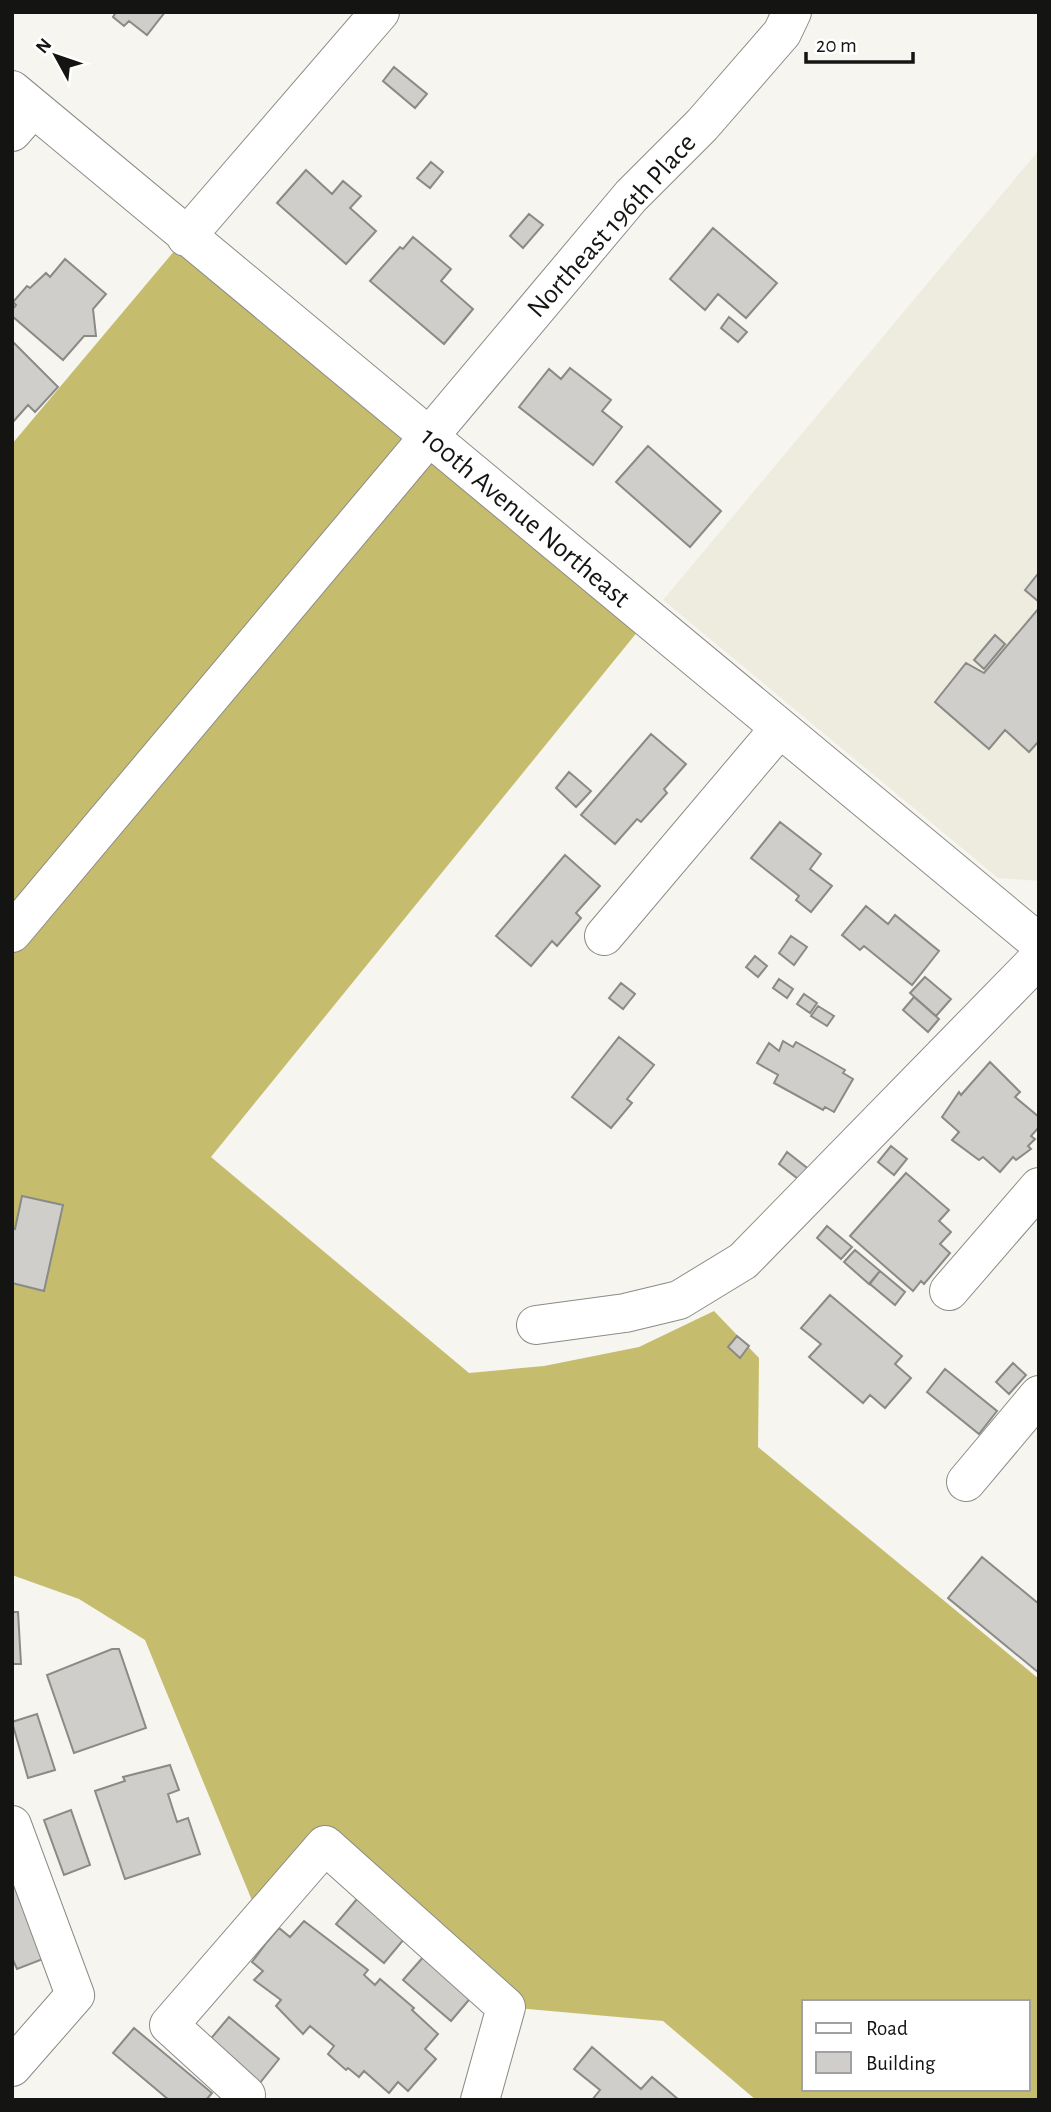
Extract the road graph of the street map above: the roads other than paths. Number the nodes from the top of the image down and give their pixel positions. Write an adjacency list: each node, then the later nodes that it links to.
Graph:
1 (380, 12): 4 (street)
2 (792, 12): 5 (street, Northeast 196th Place)
3 (19, 110): 4 (street, 100th Avenue Northeast)
4 (186, 237): 5 (street, 100th Avenue Northeast)
5 (428, 438): 6 (street, 100th Avenue Northeast); 7 (street, Northeast 196th Place)
6 (779, 729): 8 (street); 9 (street, 100th Avenue Northeast)
7 (12, 933)
8 (604, 936)
9 (1039, 943)
10 (1039, 958): 13 (street)
11 (1039, 1187): 12 (street)
12 (949, 1291)
13 (536, 1325)
14 (1039, 1395): 15 (street)
15 (966, 1482)
16 (12, 1825): 17 (street)
17 (12, 2067)
18 (253, 2098): 19 (street)
19 (480, 2100)

